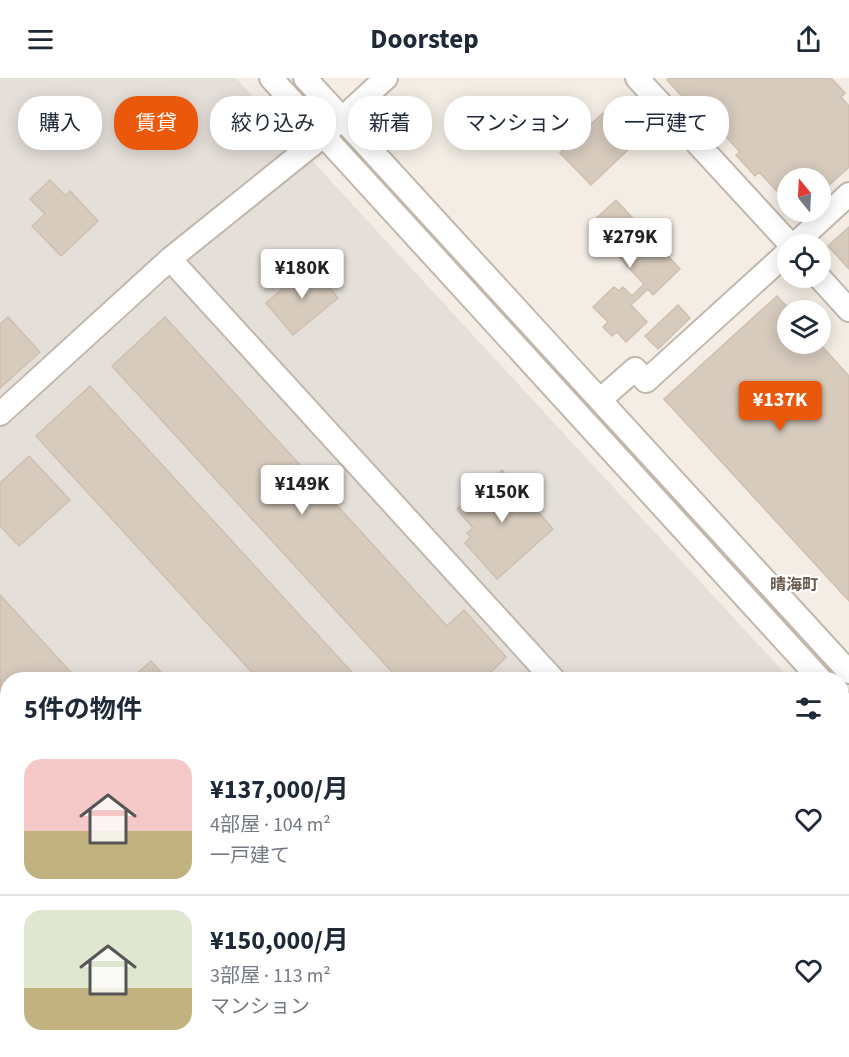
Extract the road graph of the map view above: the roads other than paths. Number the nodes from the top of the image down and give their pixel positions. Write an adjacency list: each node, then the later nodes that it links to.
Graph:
1 (271, 78): 5 (street)
2 (305, 78): 6 (street)
3 (386, 78): 6 (street)
4 (637, 78): 11 (street)
5 (287, 96)
6 (342, 118): 7 (street); 17 (street)
7 (336, 124)
8 (306, 150): 13 (street)
9 (336, 150): 20 (street)
10 (849, 194): 12 (street)
11 (781, 234)
12 (806, 234)
13 (170, 259): 18 (street); 19 (street)
14 (777, 262): 17 (street)
15 (829, 288): 16 (street)
16 (849, 310)
17 (600, 400): 21 (street)
18 (0, 414)
19 (547, 672)
20 (814, 672)
21 (849, 672)

